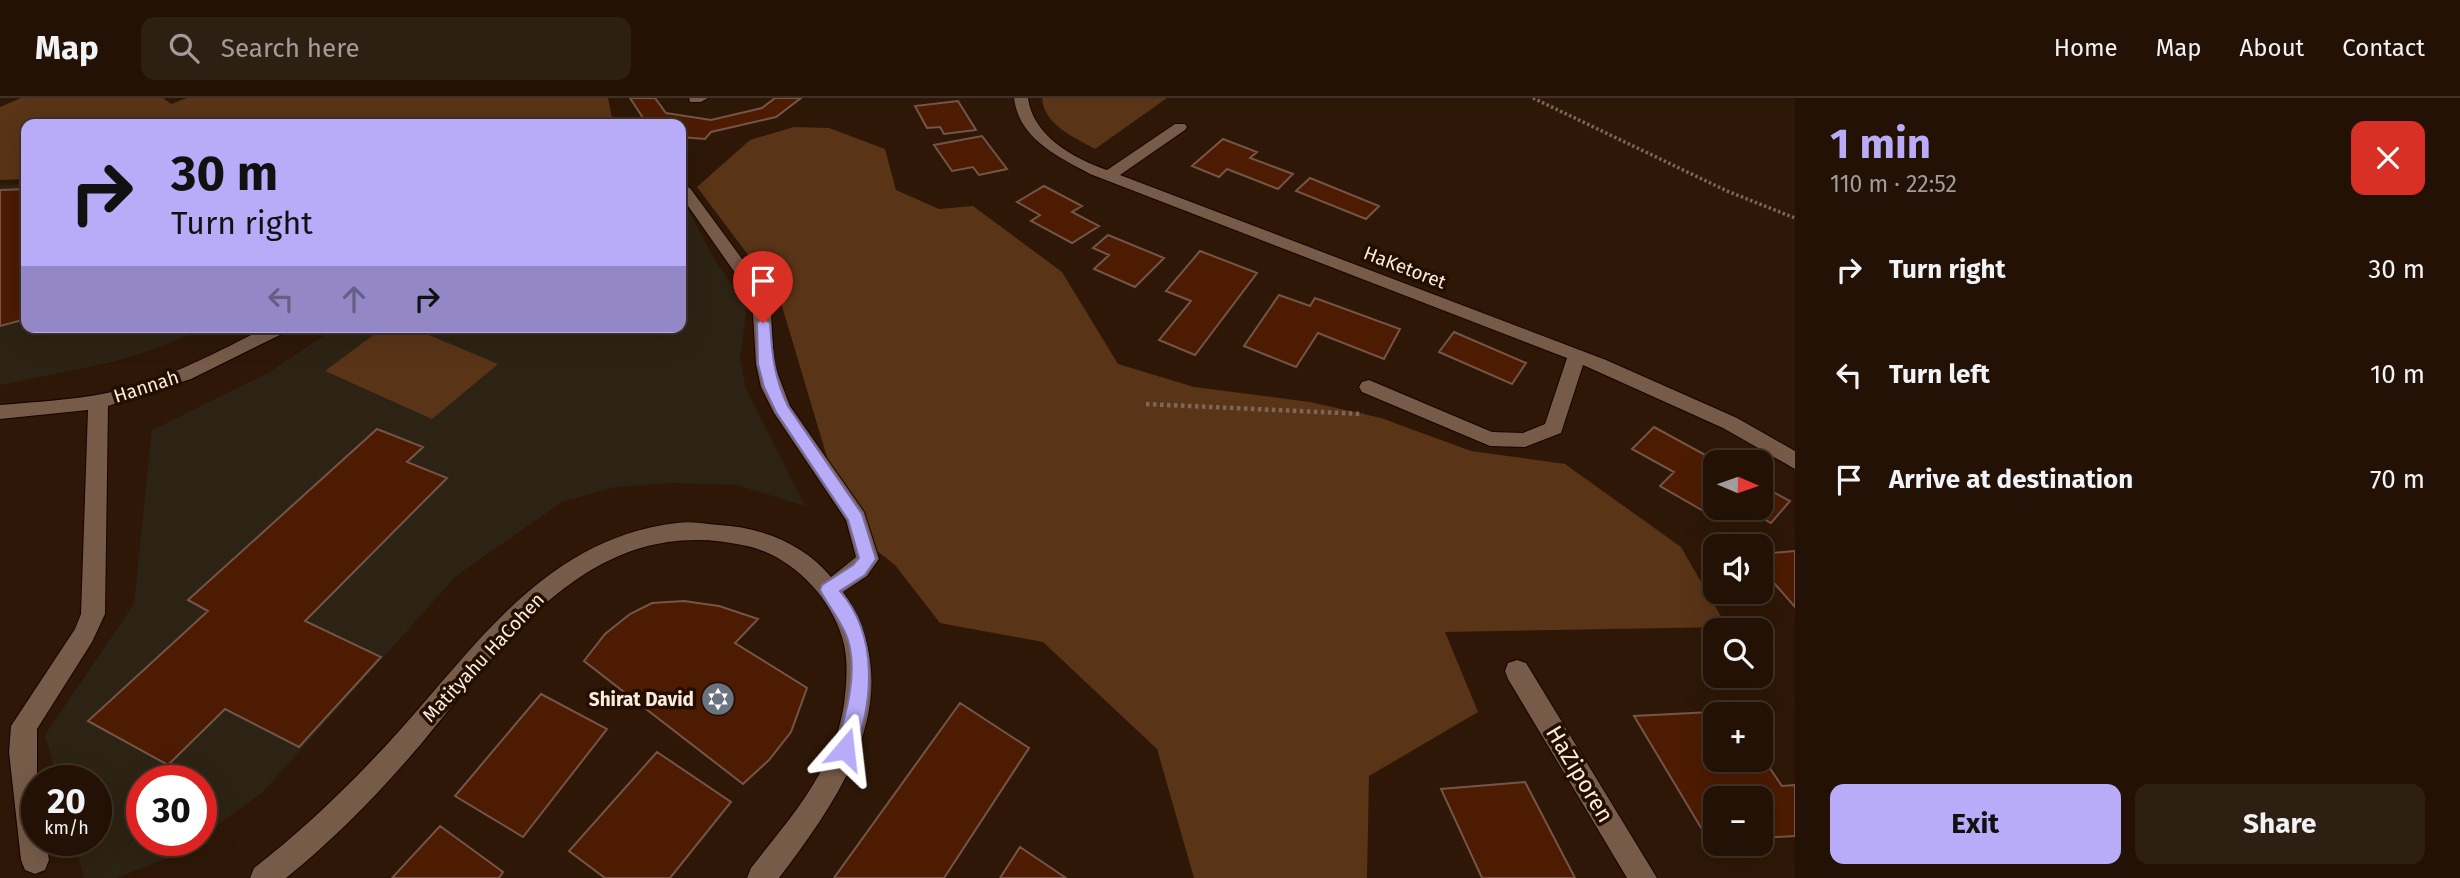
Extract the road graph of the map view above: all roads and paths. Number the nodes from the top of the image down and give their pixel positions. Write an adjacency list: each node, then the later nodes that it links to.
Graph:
1 (1021, 98): 4 (street, HaKetoret)
2 (1533, 98): 6 (path)
3 (1180, 127): 4 (street)
4 (1108, 176): 8 (street, HaKetoret)
5 (686, 192): 15 (street)
6 (1795, 218)
7 (269, 333): 10 (street, Hannah)
8 (1577, 355): 9 (street); 14 (street, HaKetoret)
9 (1369, 387)
10 (98, 401): 12 (street, Hannah); 17 (street)
11 (1146, 404): 13 (path)
12 (0, 412)
13 (1370, 415)
14 (1795, 461)
15 (828, 590): 18 (street, Matityahu HaCohen); 19 (street, Matityahu HaCohen)
16 (1517, 671): 20 (street, HaZiporen)
17 (35, 860)
18 (264, 878)
19 (761, 878)
20 (1643, 878)

